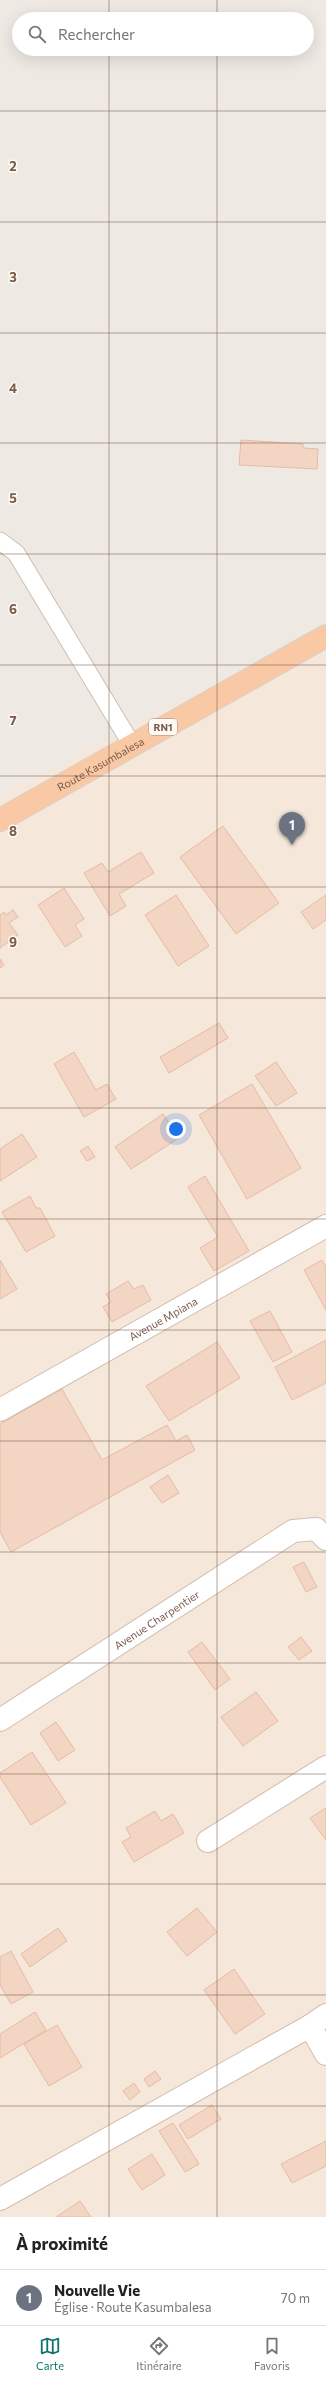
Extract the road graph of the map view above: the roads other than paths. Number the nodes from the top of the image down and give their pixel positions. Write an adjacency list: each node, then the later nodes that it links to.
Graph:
1 (0, 541): 3 (lane)
2 (326, 636): 3 (highway, Route Kasumbalesa / RN1)
3 (132, 745): 4 (highway, Route Kasumbalesa / RN1)
4 (0, 820)
5 (326, 1226): 6 (street, Avenue Mpiana)
6 (0, 1410)
7 (321, 1534): 8 (street, Avenue Charpentier)
8 (0, 1720)
9 (326, 1767): 10 (street)
10 (208, 1841)
11 (318, 2021): 12 (street); 13 (street)
12 (326, 2054)
13 (0, 2199)

